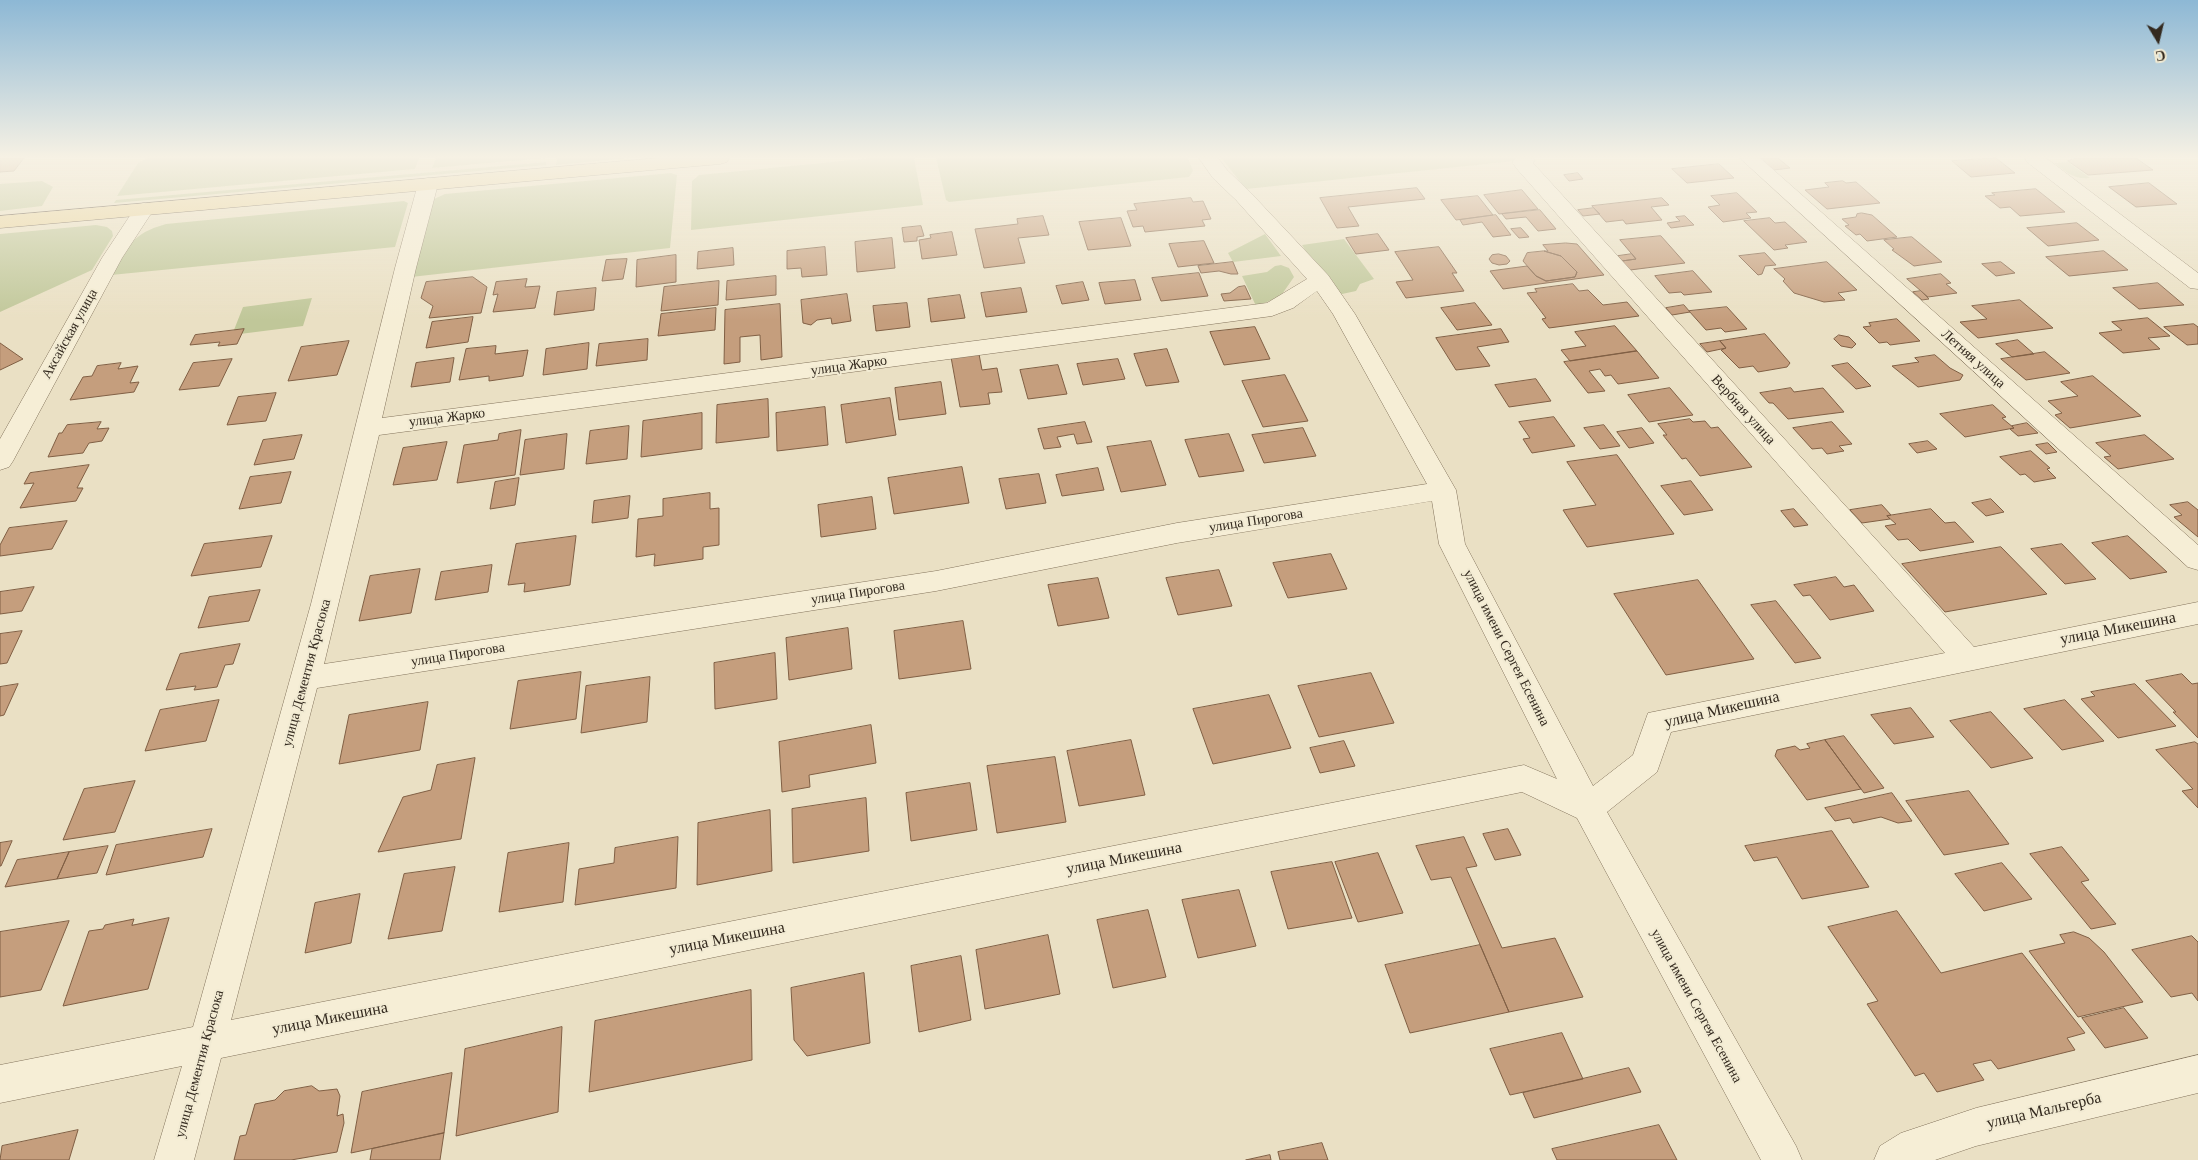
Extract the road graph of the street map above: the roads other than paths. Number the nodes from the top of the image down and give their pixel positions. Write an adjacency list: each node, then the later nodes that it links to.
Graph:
1 (109, 212): 8 (main road)
2 (142, 212): 12 (street, Аксайская улица)
3 (420, 212): 11 (street, улица Дементия Красюка)
4 (1258, 212): 9 (street, улица имени Сергея Есенина)
5 (1566, 212): 16 (street, Вербная улица)
6 (1809, 212): 14 (street, Летняя улица)
7 (2105, 212): 10 (street)
8 (0, 222)
9 (1320, 280): 11 (street, улица Жарко); 13 (street, улица имени Сергея Есенина)
10 (2198, 283)
11 (370, 428): 17 (street, улица Дементия Красюка)
12 (0, 461)
13 (1443, 490): 17 (street, улица Пирогова); 18 (street, улица имени Сергея Есенина)
14 (2198, 560)
15 (2198, 613): 16 (street, улица Микешина)
16 (1968, 659): 18 (street, улица Микешина)
17 (306, 678): 19 (street, улица Дементия Красюка)
18 (1588, 808): 19 (street, улица Микешина); 23 (street, улица имени Сергея Есенина)
19 (206, 1044): 21 (street, улица Микешина); 22 (street, улица Дементия Красюка)
20 (2198, 1074): 24 (street, улица Мальгерба)
21 (0, 1084)
22 (174, 1160)
23 (1782, 1160)
24 (1894, 1160)

